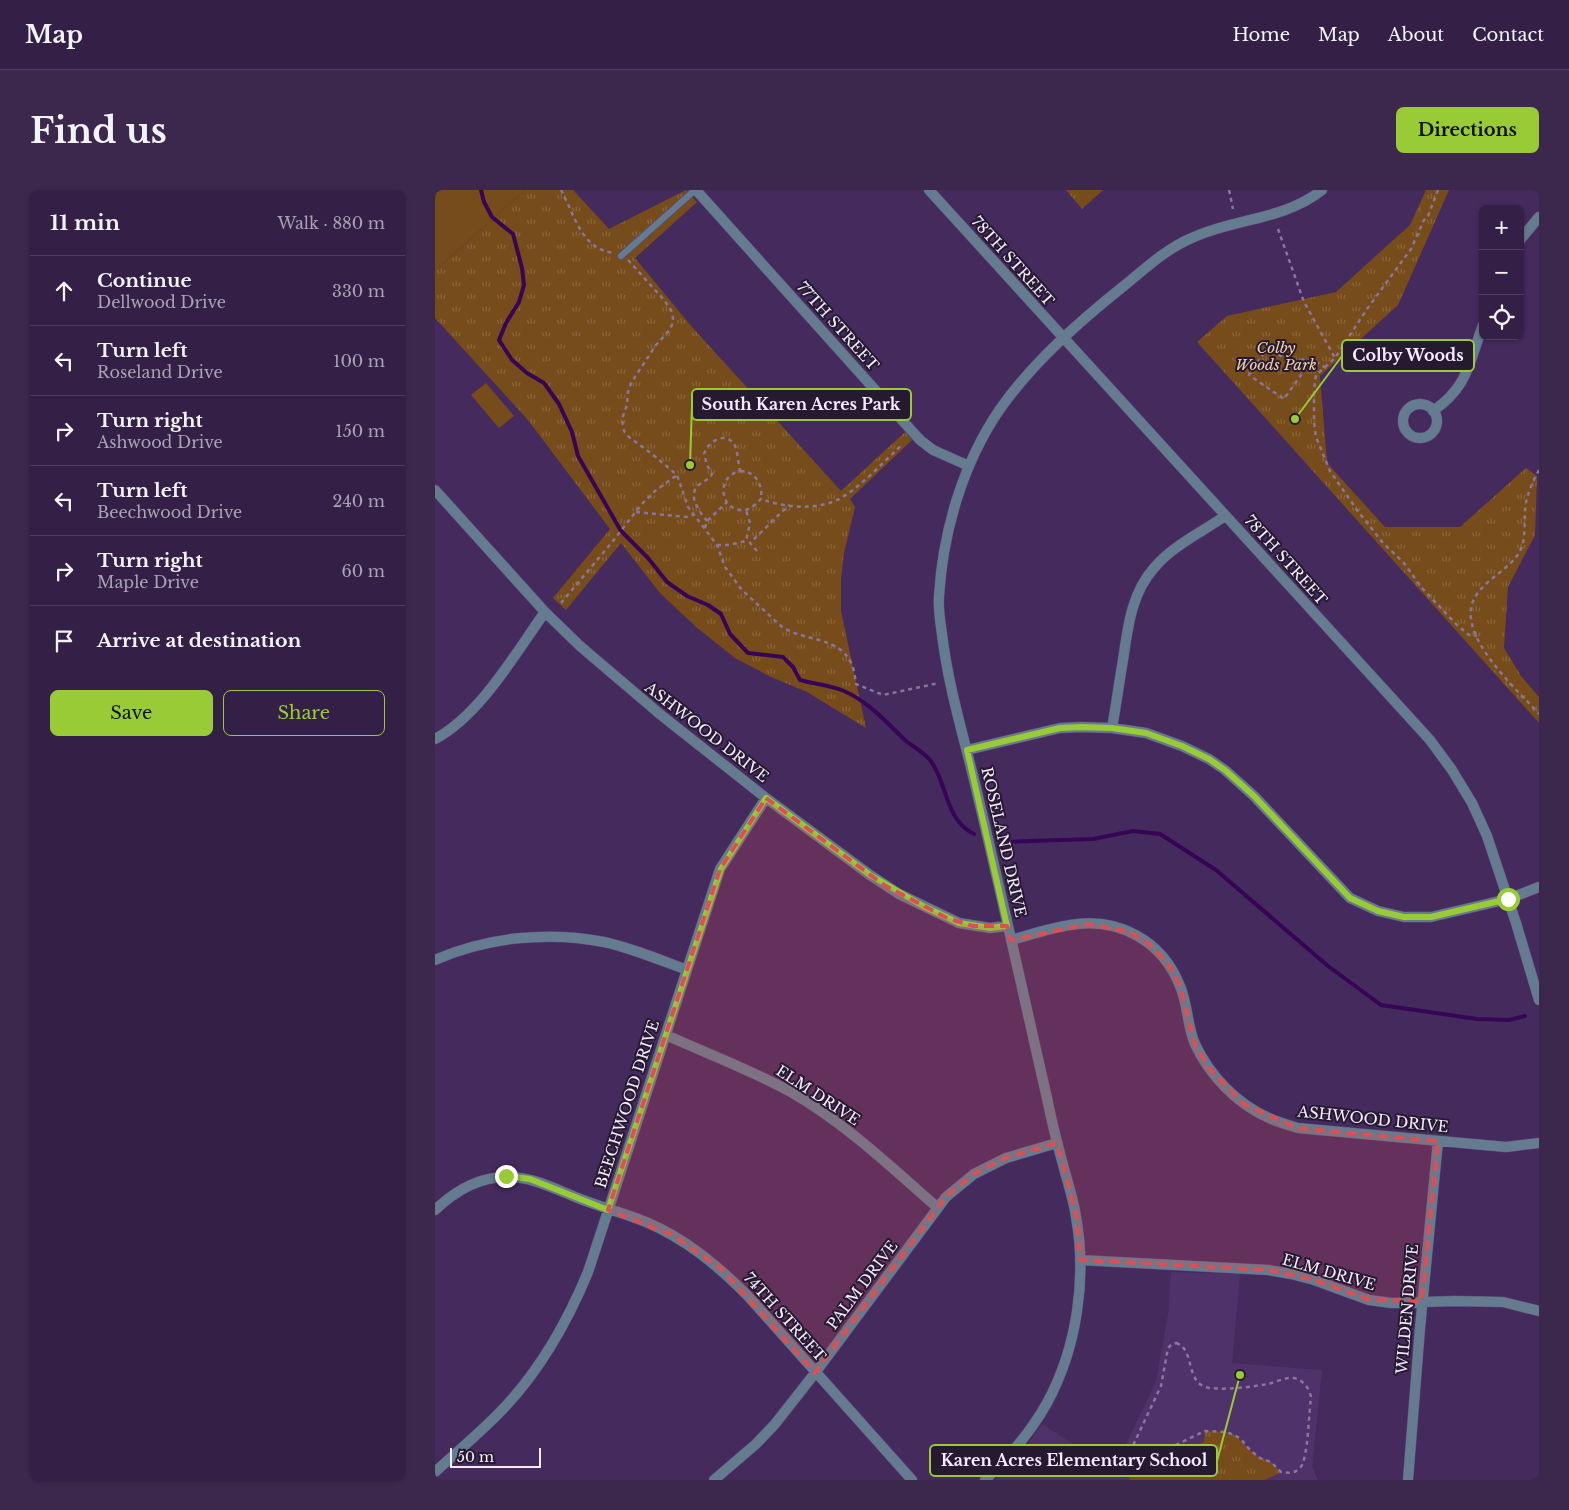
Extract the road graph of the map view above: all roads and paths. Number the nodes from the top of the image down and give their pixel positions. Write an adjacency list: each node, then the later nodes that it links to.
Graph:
1 (561, 190): 11 (path)
2 (696, 190): 11 (lane); 19 (street, 77TH STREET)
3 (929, 190): 12 (street, 78TH STREET)
4 (1229, 190): 7 (path)
5 (1322, 190): 12 (street, ROSELAND DRIVE)
6 (1438, 190): 14 (path)
7 (1233, 209)
8 (1539, 217): 10 (street)
9 (1278, 229): 14 (path)
10 (1524, 235)
11 (621, 256): 22 (path)
12 (1063, 338): 19 (street, ROSELAND DRIVE); 30 (street, 78TH STREET)
13 (1479, 338): 17 (street)
14 (1335, 358): 16 (path)
15 (1295, 366): 15 (path); 16 (path)
16 (1326, 368): 39 (path)
17 (1433, 411)
18 (903, 444): 26 (path)
19 (969, 466): 44 (street, ROSELAND DRIVE)
20 (739, 470): 24 (path); 25 (path); 31 (path)
21 (1539, 470): 39 (path)
22 (677, 475): 28 (path); 29 (path)
23 (435, 490): 38 (street, ASHWOOD DRIVE)
24 (761, 499): 26 (path); 27 (path)
25 (727, 502): 27 (path); 31 (path)
26 (789, 506): 34 (path)
27 (746, 510): 33 (path)
28 (634, 513): 29 (path); 37 (path)
29 (693, 515): 32 (path)
30 (1225, 516): 42 (street); 47 (street, 78TH STREET)
31 (707, 520): 32 (path)
32 (705, 528): 35 (path)
33 (746, 541): 34 (path); 35 (path)
34 (750, 543): 36 (path)
35 (717, 545): 40 (path)
36 (757, 551)
37 (561, 603)
38 (545, 612): 43 (street); 45 (street, ASHWOOD DRIVE)
39 (1477, 636): 41 (path)
40 (939, 683)
41 (1539, 714)
42 (1112, 728): 44 (street); 47 (street)
43 (435, 739)
44 (967, 750): 48 (street, ROSELAND DRIVE)
45 (766, 798): 48 (street, ASHWOOD DRIVE); 51 (street, BEECHWOOD DRIVE)
46 (1539, 887): 47 (street)
47 (1508, 899): 52 (street, 78TH STREET)
48 (1007, 926): 49 (street, ROSELAND DRIVE)
49 (1011, 940): 54 (street, ASHWOOD DRIVE); 55 (street, ROSELAND DRIVE)
50 (435, 960): 51 (street)
51 (687, 970): 53 (street, BEECHWOOD DRIVE)
52 (1539, 1000)
53 (666, 1035): 57 (street, ELM DRIVE); 59 (street, BEECHWOOD DRIVE)
54 (1438, 1140): 56 (street, ASHWOOD DRIVE); 61 (street, WILDEN DRIVE)
55 (1057, 1143): 57 (street, PALM DRIVE); 60 (street, ROSELAND DRIVE)
56 (1539, 1144)
57 (938, 1208): 63 (street, PALM DRIVE)
58 (435, 1210): 59 (street, 74TH STREET)
59 (608, 1210): 63 (street, 74TH STREET); 65 (street, BEECHWOOD DRIVE)
60 (1080, 1260): 61 (street, ELM DRIVE); 68 (street, ROSELAND DRIVE)
61 (1422, 1302): 62 (street, ELM DRIVE); 69 (street, WILDEN DRIVE)
62 (1539, 1311)
63 (815, 1373): 66 (street, PALM DRIVE); 67 (street, 74TH STREET)
64 (1306, 1448): 64 (path)
65 (435, 1472)
66 (714, 1480)
67 (912, 1480)
68 (985, 1480)
69 (1408, 1480)

